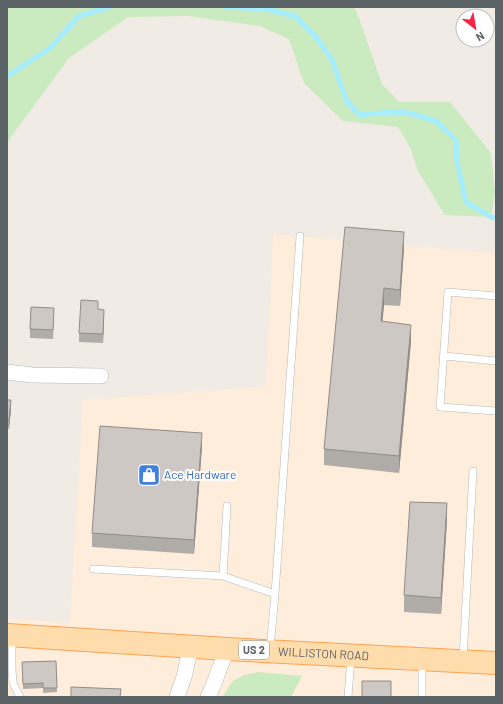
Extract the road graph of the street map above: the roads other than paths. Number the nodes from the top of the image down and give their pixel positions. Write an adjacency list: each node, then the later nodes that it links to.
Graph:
1 (300, 236): 12 (lane)
2 (496, 296): 3 (lane)
3 (444, 356): 4 (lane); 7 (lane)
4 (496, 361)
5 (7, 372): 6 (street)
6 (101, 376)
7 (496, 411)
8 (473, 471): 19 (lane)
9 (227, 506): 11 (lane)
10 (93, 569): 11 (lane)
11 (223, 576): 12 (lane)
12 (275, 594): 16 (lane)
13 (10, 635): 14 (main road, WILLISTON ROAD / US 2); 21 (lane)
14 (191, 646): 15 (main road, WILLISTON ROAD / US 2); 22 (street)
15 (227, 649): 16 (main road, WILLISTON ROAD / US 2); 23 (street)
16 (270, 651): 17 (main road, WILLISTON ROAD / US 2)
17 (351, 655): 18 (main road, WILLISTON ROAD / US 2); 24 (lane)
18 (422, 659): 19 (main road, WILLISTON ROAD / US 2); 25 (lane)
19 (463, 661): 20 (main road, WILLISTON ROAD / US 2)
20 (496, 663)
21 (20, 697)
22 (177, 697)
23 (208, 697)
24 (348, 697)
25 (422, 697)

